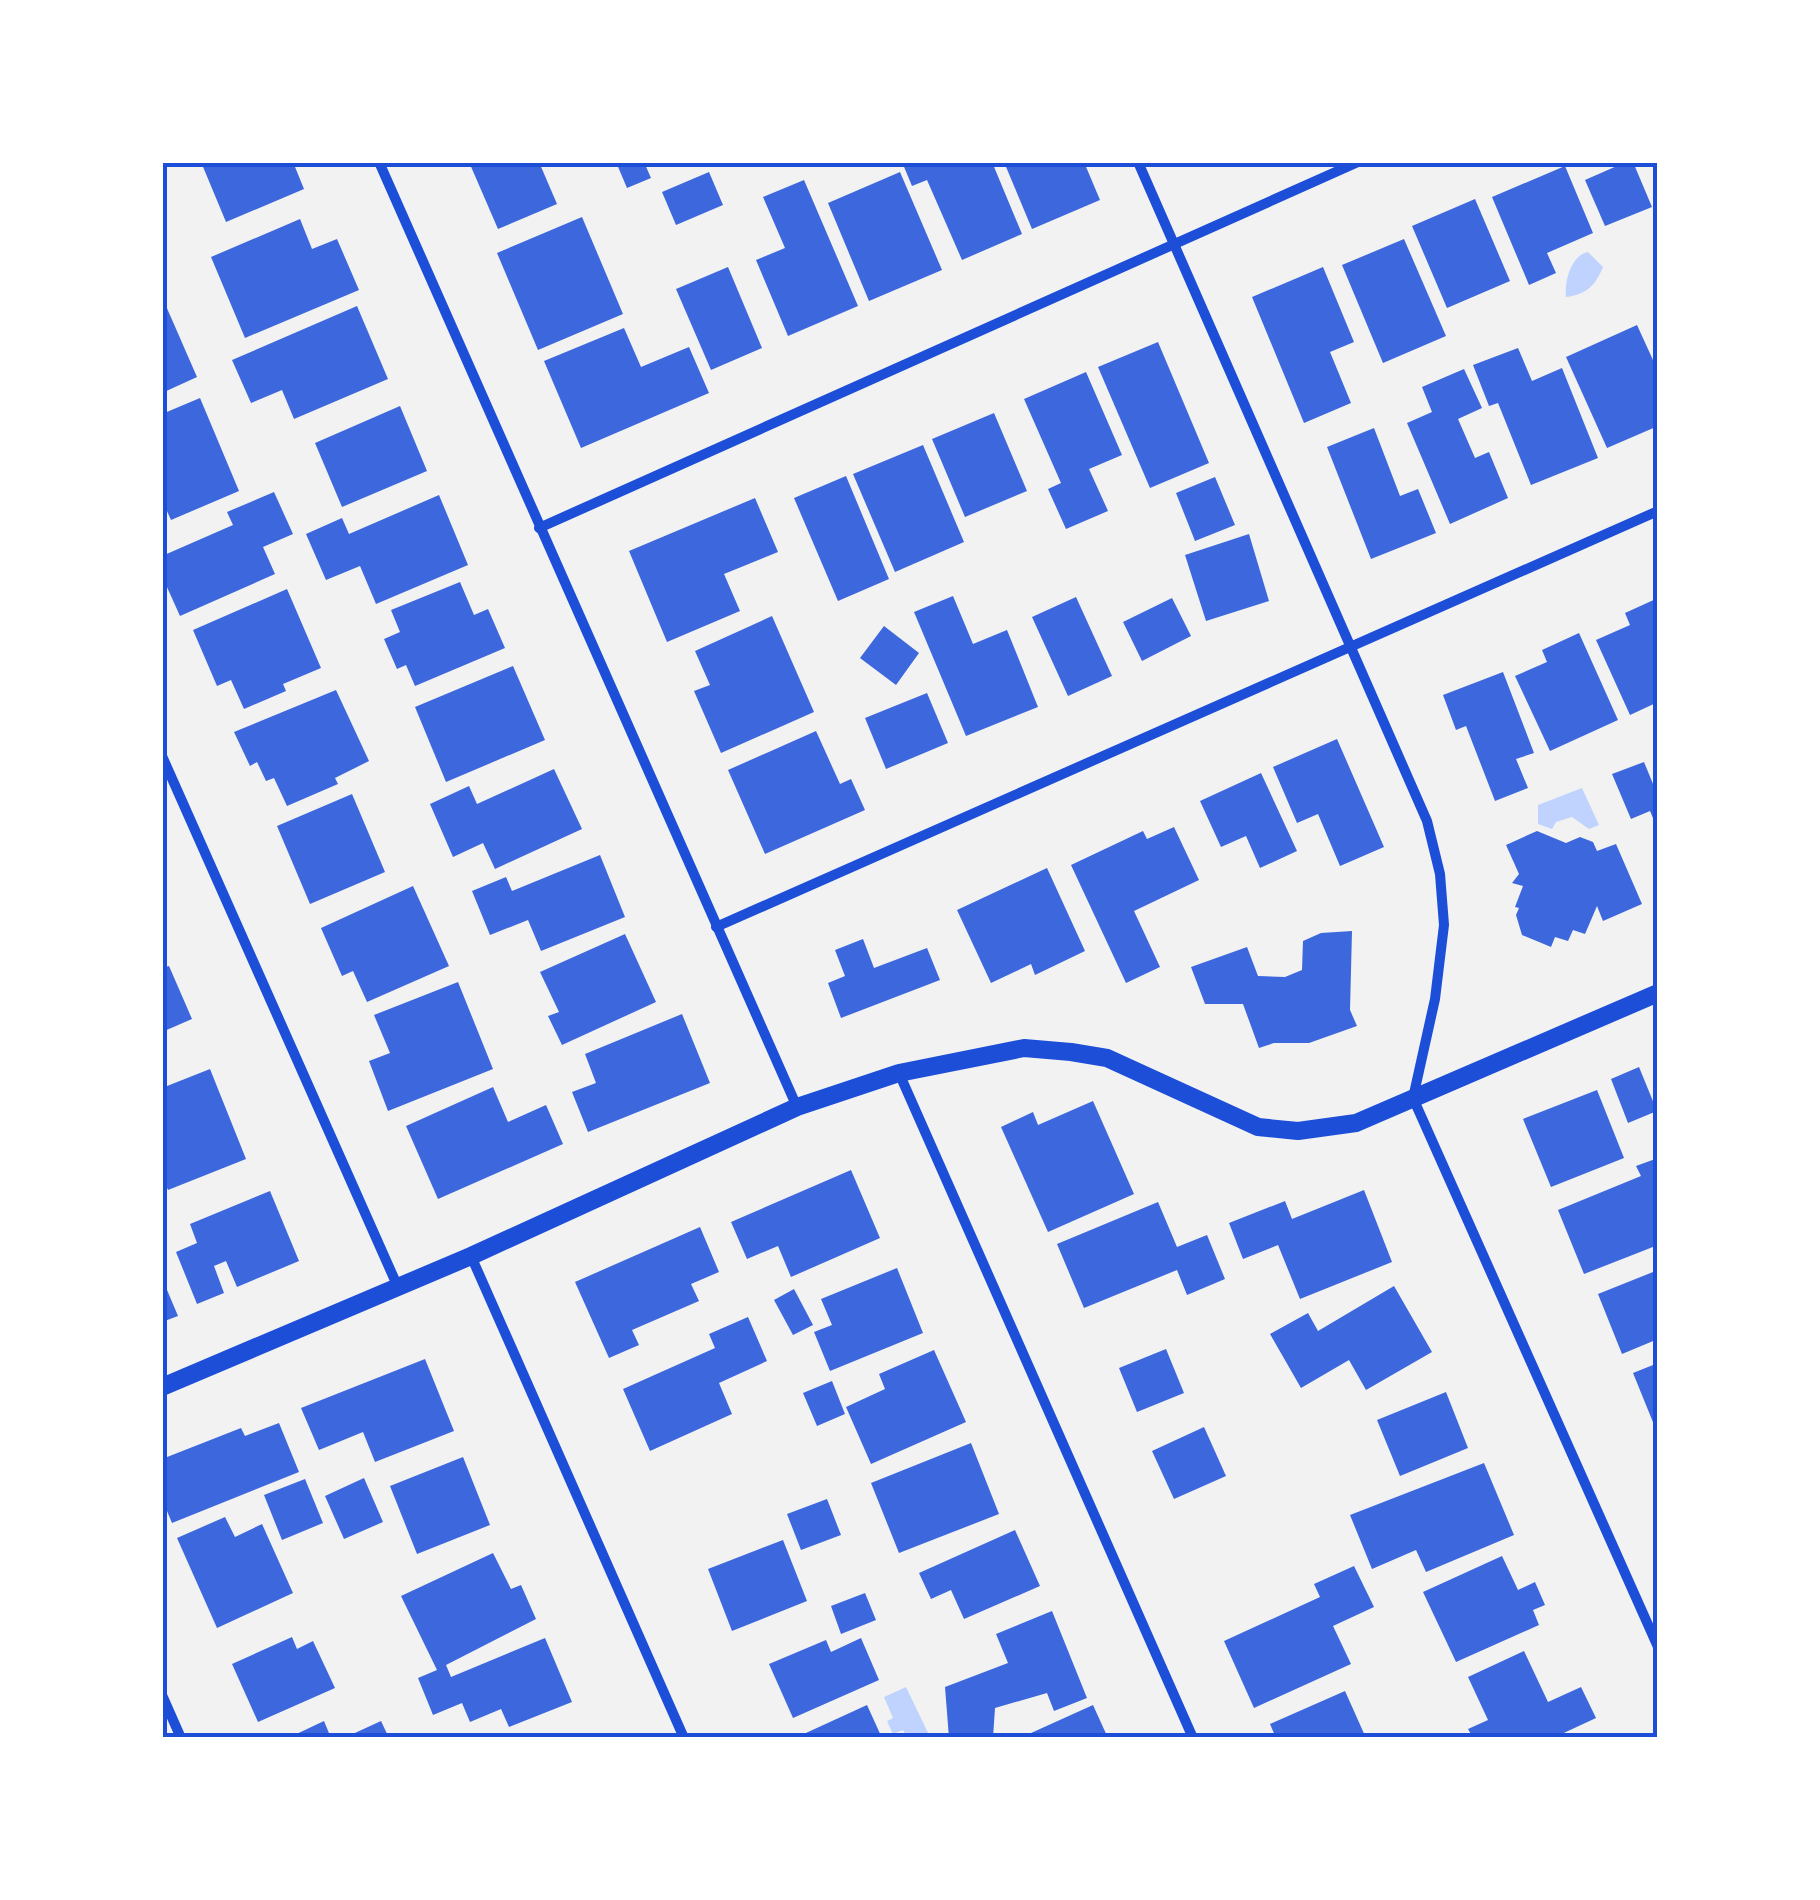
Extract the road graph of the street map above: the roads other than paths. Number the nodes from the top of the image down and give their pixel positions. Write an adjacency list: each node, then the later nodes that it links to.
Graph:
1 (379, 162): 6 (street)
2 (1138, 162): 4 (street)
3 (1358, 162): 4 (street)
4 (1174, 244): 6 (street); 7 (street)
5 (1658, 511): 7 (street)
6 (539, 528): 9 (street)
7 (1350, 647): 9 (street); 12 (street)
8 (162, 756): 15 (street)
9 (716, 927): 13 (street)
10 (1658, 993): 12 (street)
11 (899, 1073): 12 (street); 13 (street); 21 (street)
12 (1413, 1098): 17 (street)
13 (796, 1107): 14 (street)
14 (471, 1256): 15 (street); 20 (street)
15 (397, 1285): 16 (street)
16 (162, 1387)
17 (1658, 1647)
18 (162, 1695): 19 (street)
19 (181, 1738)
20 (684, 1738)
21 (1193, 1738)

